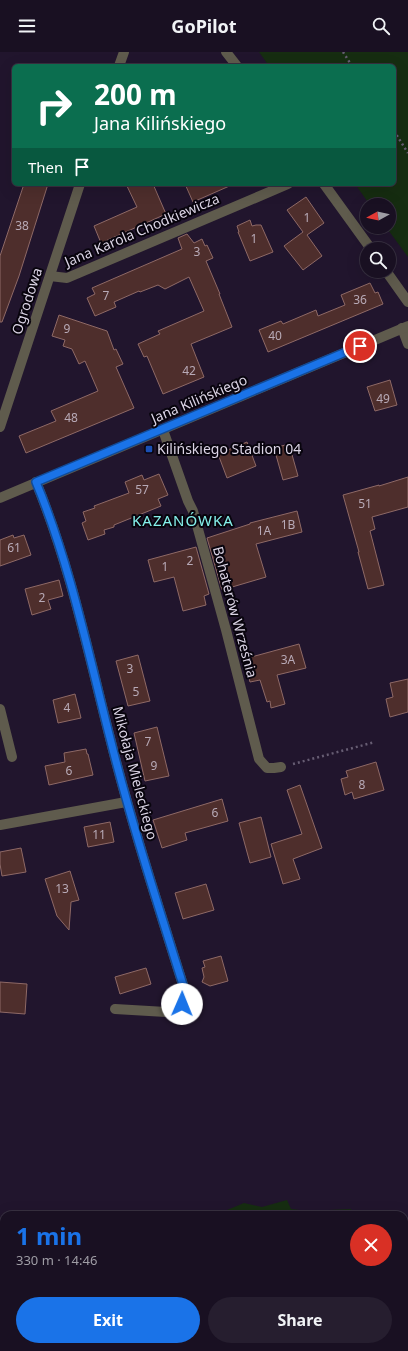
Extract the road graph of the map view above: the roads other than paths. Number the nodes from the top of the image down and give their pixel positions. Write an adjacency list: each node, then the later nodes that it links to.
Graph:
1 (124, 52): 3 (street)
2 (226, 52): 4 (street)
3 (120, 64)
4 (235, 64)
5 (79, 186): 9 (street, Ogrodowa)
6 (283, 186): 9 (street, Jana Karola Chodkiewicza)
7 (325, 186): 8 (street)
8 (366, 242)
9 (50, 276): 14 (street, Ogrodowa)
10 (391, 278): 11 (street)
11 (408, 302)
12 (405, 327): 13 (street); 15 (street, Jana Kilińskiego)
13 (408, 344)
14 (0, 427)
15 (163, 430): 16 (street, Jana Kilińskiego); 20 (street, Bohaterów Września)
16 (36, 482): 17 (street, Jana Kilińskiego); 21 (street, Mikołaja Mieleckiego)
17 (0, 498)
18 (0, 709): 19 (street)
19 (12, 757)
20 (281, 767)
21 (126, 802): 22 (street); 23 (street, Mikołaja Mieleckiego)
22 (0, 825)
23 (115, 1008)

